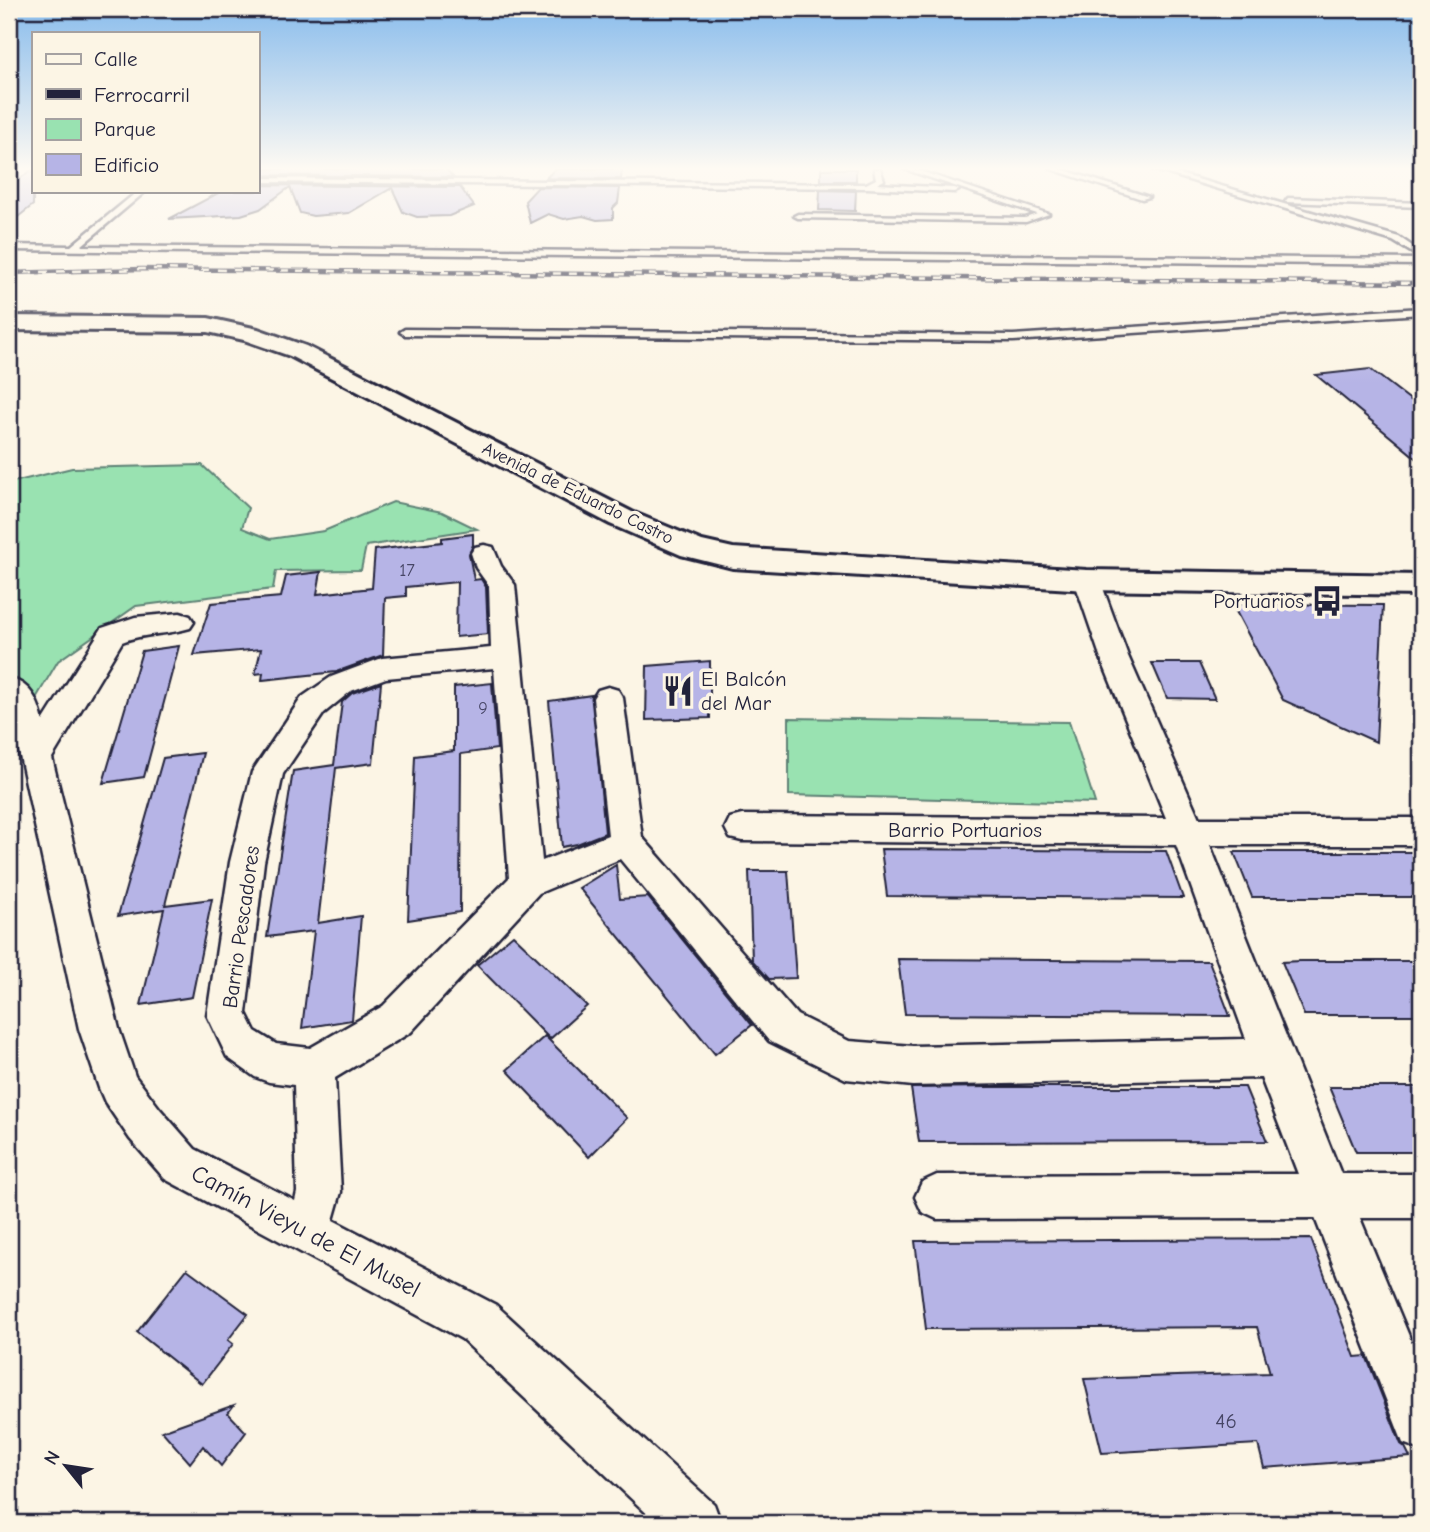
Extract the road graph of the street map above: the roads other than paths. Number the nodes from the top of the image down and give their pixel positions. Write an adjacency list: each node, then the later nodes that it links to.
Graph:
1 (53, 240): 8 (lane)
2 (83, 240): 9 (lane)
3 (109, 240): 10 (lane)
4 (1398, 240): 11 (lane)
5 (1402, 240): 6 (lane)
6 (1421, 245)
7 (9, 248): 8 (lane)
8 (22, 248): 9 (lane)
9 (74, 248): 10 (lane)
10 (140, 249): 12 (lane)
11 (1421, 256)
12 (1421, 262)
13 (1421, 311): 15 (lane)
14 (9, 323): 17 (street, Avenida de Eduardo Castro)
15 (405, 332)
16 (484, 553): 20 (street)
17 (1087, 580): 18 (street, Avenida de Eduardo Castro); 26 (street)
18 (1421, 585)
19 (180, 622): 23 (street)
20 (506, 657): 28 (street); 30 (street, Barrio Pescadores)
21 (9, 688): 23 (street, Camín Vieyu de El Musel)
22 (608, 698): 27 (street)
23 (37, 757): 34 (street, Camín Vieyu de El Musel)
24 (741, 828): 26 (street, Barrio Portuarios)
25 (1421, 831): 26 (street, Barrio Portuarios)
26 (1188, 832): 29 (street)
27 (626, 842): 28 (street); 29 (street)
28 (527, 883): 30 (street)
29 (1273, 1058): 33 (street)
30 (314, 1069): 34 (street)
31 (1421, 1196): 33 (street)
32 (937, 1197): 33 (street)
33 (1332, 1198): 35 (street)
34 (308, 1229): 36 (street, Camín Vieyu de El Musel)
35 (1421, 1425)
36 (695, 1523)

